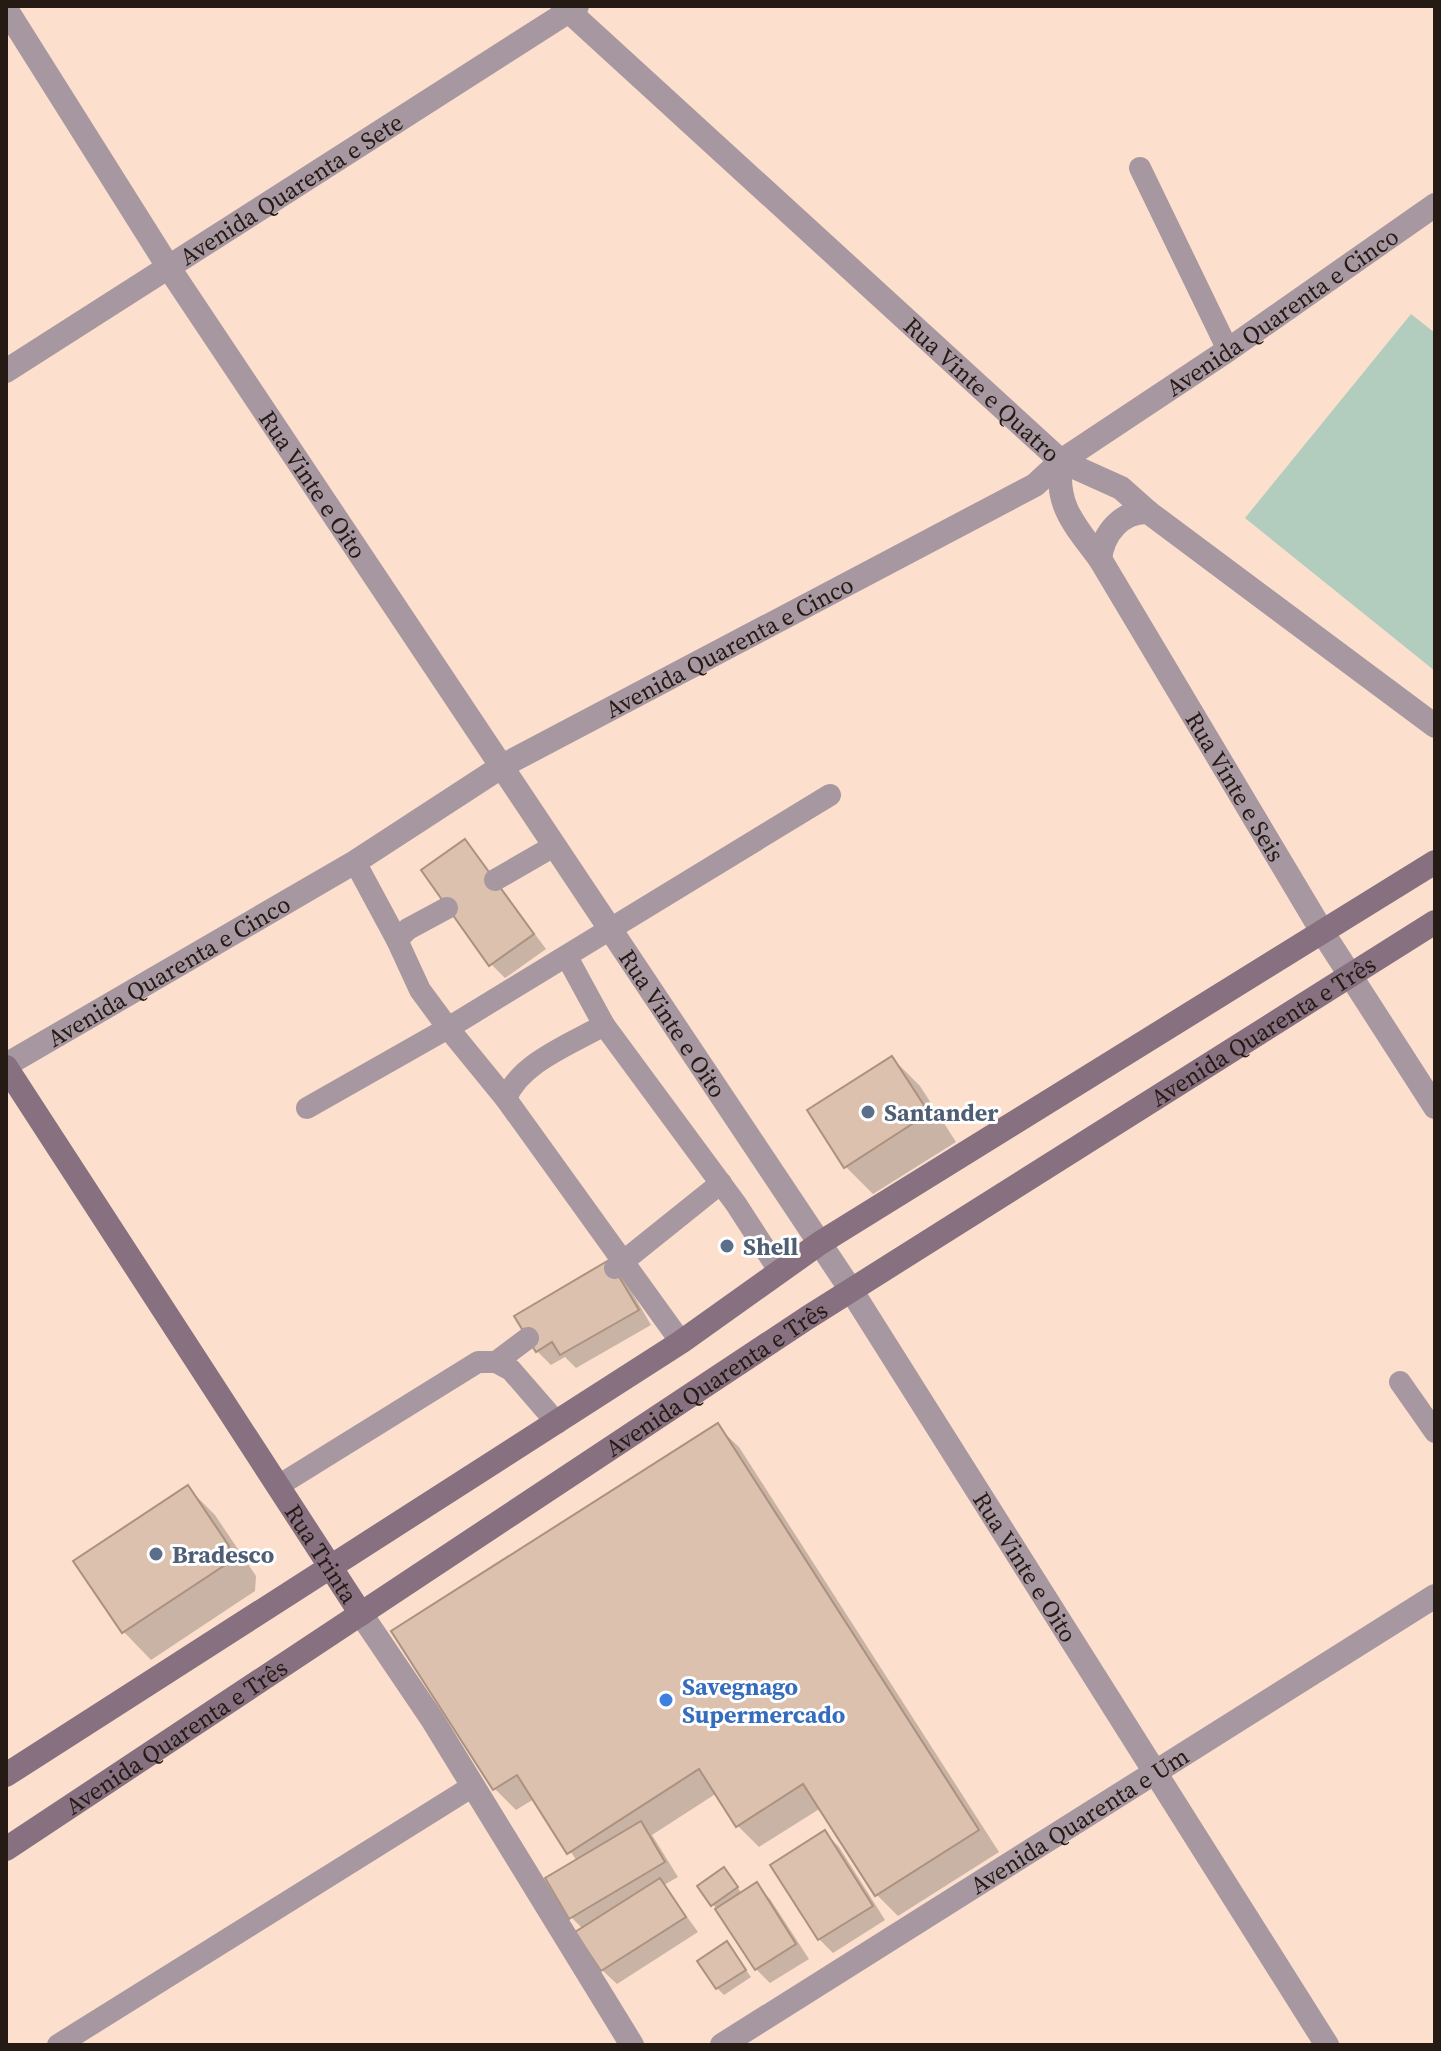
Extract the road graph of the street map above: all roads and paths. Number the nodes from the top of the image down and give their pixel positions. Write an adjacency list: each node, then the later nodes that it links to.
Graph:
1 (569, 8): 5 (street, Avenida Quarenta e Sete); 8 (street, Rua Vinte e Quatro)
2 (6, 9): 5 (street, Rua Vinte e Oito)
3 (1140, 168): 6 (lane)
4 (1435, 205): 6 (street, Avenida Quarenta e Cinco)
5 (169, 268): 7 (street, Avenida Quarenta e Sete); 12 (street, Rua Vinte e Oito)
6 (1228, 350): 8 (street, Avenida Quarenta e Cinco)
7 (6, 371)
8 (1061, 461): 9 (street, Rua Vinte e Quatro); 10 (street, Rua Vinte e Seis); 12 (street, Avenida Quarenta e Cinco)
9 (1148, 512): 10 (street); 11 (street, Rua Vinte e Quatro)
10 (1100, 559): 21 (street, Rua Vinte e Seis)
11 (1435, 726)
12 (504, 765): 14 (street, Rua Vinte e Oito); 15 (street, Avenida Quarenta e Cinco)
13 (830, 795): 20 (lane)
14 (554, 846): 17 (lane); 20 (street, Rua Vinte e Oito)
15 (355, 862): 22 (lane); 27 (street, Avenida Quarenta e Cinco)
16 (1435, 862): 21 (main road, Avenida Quarenta e Três)
17 (495, 880)
18 (447, 908): 22 (lane)
19 (1435, 922): 24 (main road, Avenida Quarenta e Três)
20 (611, 927): 23 (lane); 32 (street, Rua Vinte e Oito)
21 (1323, 933): 24 (street, Rua Vinte e Seis); 32 (main road, Avenida Quarenta e Três)
22 (397, 940): 26 (lane)
23 (567, 957): 25 (lane); 26 (lane)
24 (1351, 973): 29 (street, Rua Vinte e Seis); 35 (main road, Avenida Quarenta e Três)
25 (604, 1025): 28 (lane); 31 (lane)
26 (448, 1028): 28 (lane); 30 (lane)
27 (6, 1066): 42 (main road, Rua Trinta)
28 (506, 1099): 33 (lane)
29 (1435, 1107)
30 (307, 1108)
31 (721, 1183): 33 (lane); 34 (lane)
32 (820, 1243): 34 (main road, Avenida Quarenta e Três); 35 (street, Rua Vinte e Oito)
33 (620, 1265): 37 (lane)
34 (780, 1272): 37 (main road, Avenida Quarenta e Três)
35 (851, 1290): 45 (main road, Avenida Quarenta e Três); 47 (street, Rua Vinte e Oito)
36 (528, 1338): 38 (lane)
37 (681, 1342): 40 (main road, Avenida Quarenta e Três)
38 (496, 1362): 40 (lane); 42 (lane)
39 (1400, 1382): 41 (lane)
40 (557, 1423): 43 (main road, Avenida Quarenta e Três)
41 (1435, 1432)
42 (278, 1486): 43 (main road, Rua Trinta)
43 (332, 1567): 45 (main road, Rua Trinta); 46 (main road, Avenida Quarenta e Três)
44 (1435, 1596): 47 (street, Avenida Quarenta e Um)
45 (361, 1614): 48 (street, Rua Trinta); 49 (main road, Avenida Quarenta e Três)
46 (7, 1770)
47 (1154, 1773): 52 (street, Avenida Quarenta e Um); 53 (street, Rua Vinte e Oito)
48 (473, 1786): 50 (lane); 51 (street, Rua Trinta)
49 (6, 1849)
50 (58, 2045)
51 (632, 2045)
52 (722, 2045)
53 (1327, 2045)

